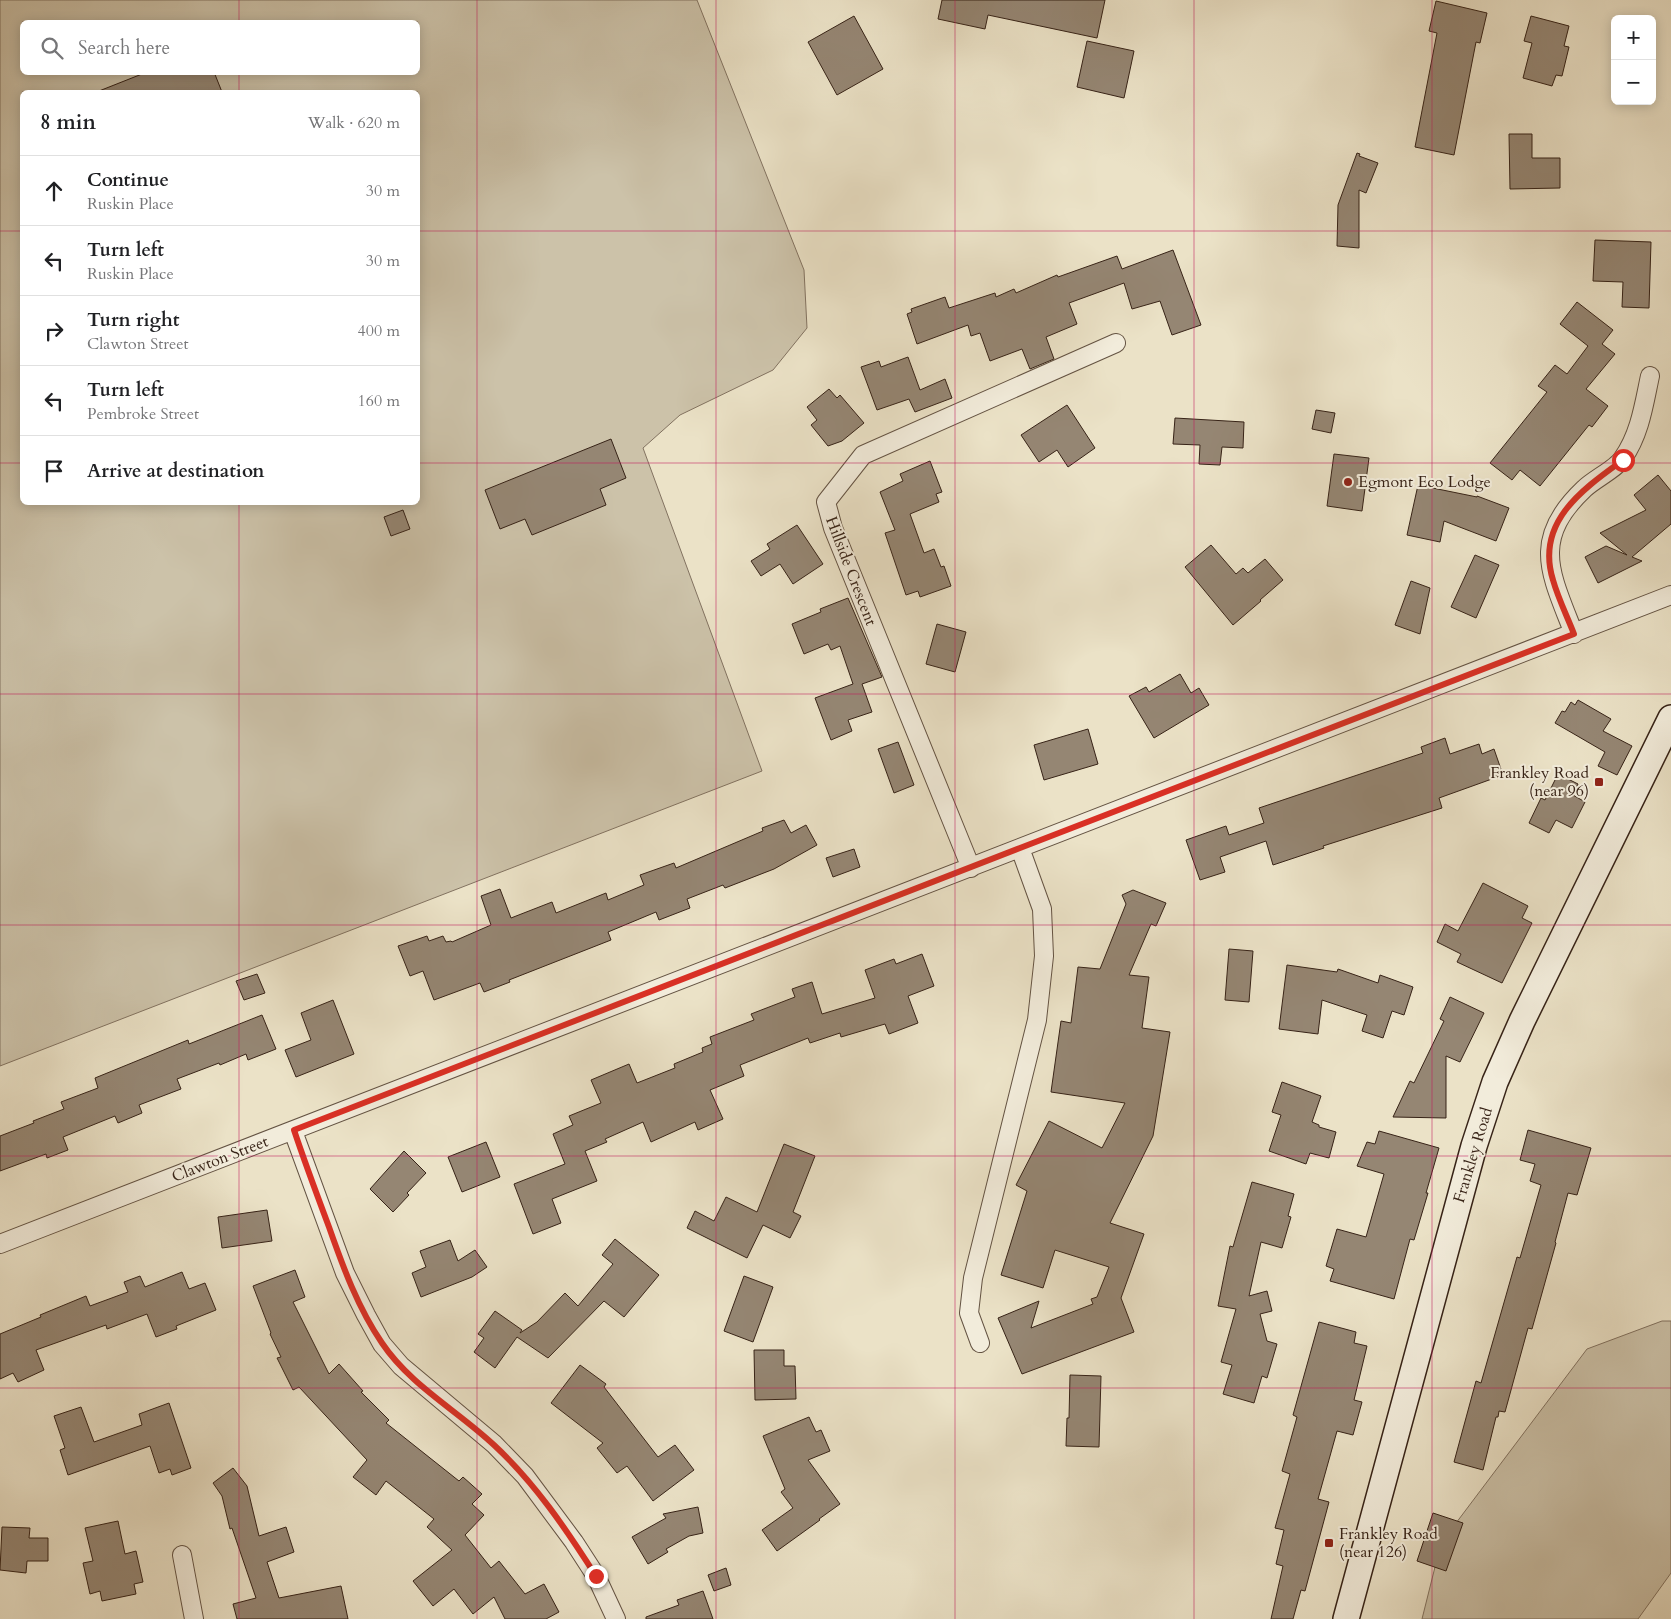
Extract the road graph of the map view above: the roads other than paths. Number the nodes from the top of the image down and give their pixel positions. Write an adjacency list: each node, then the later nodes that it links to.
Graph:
1 (1116, 343): 7 (street, Hillside Crescent)
2 (1650, 376): 4 (street)
3 (1671, 595): 4 (street, Clawton Street)
4 (1574, 634): 6 (street, Clawton Street)
5 (1671, 718): 14 (street, Frankley Road)
6 (1020, 848): 7 (street, Clawton Street); 10 (street)
7 (971, 868): 8 (street, Clawton Street)
8 (294, 1130): 9 (street, Clawton Street); 13 (street)
9 (0, 1244)
10 (980, 1343)
11 (182, 1555): 12 (street)
12 (194, 1619)
13 (616, 1619)
14 (1346, 1619)

